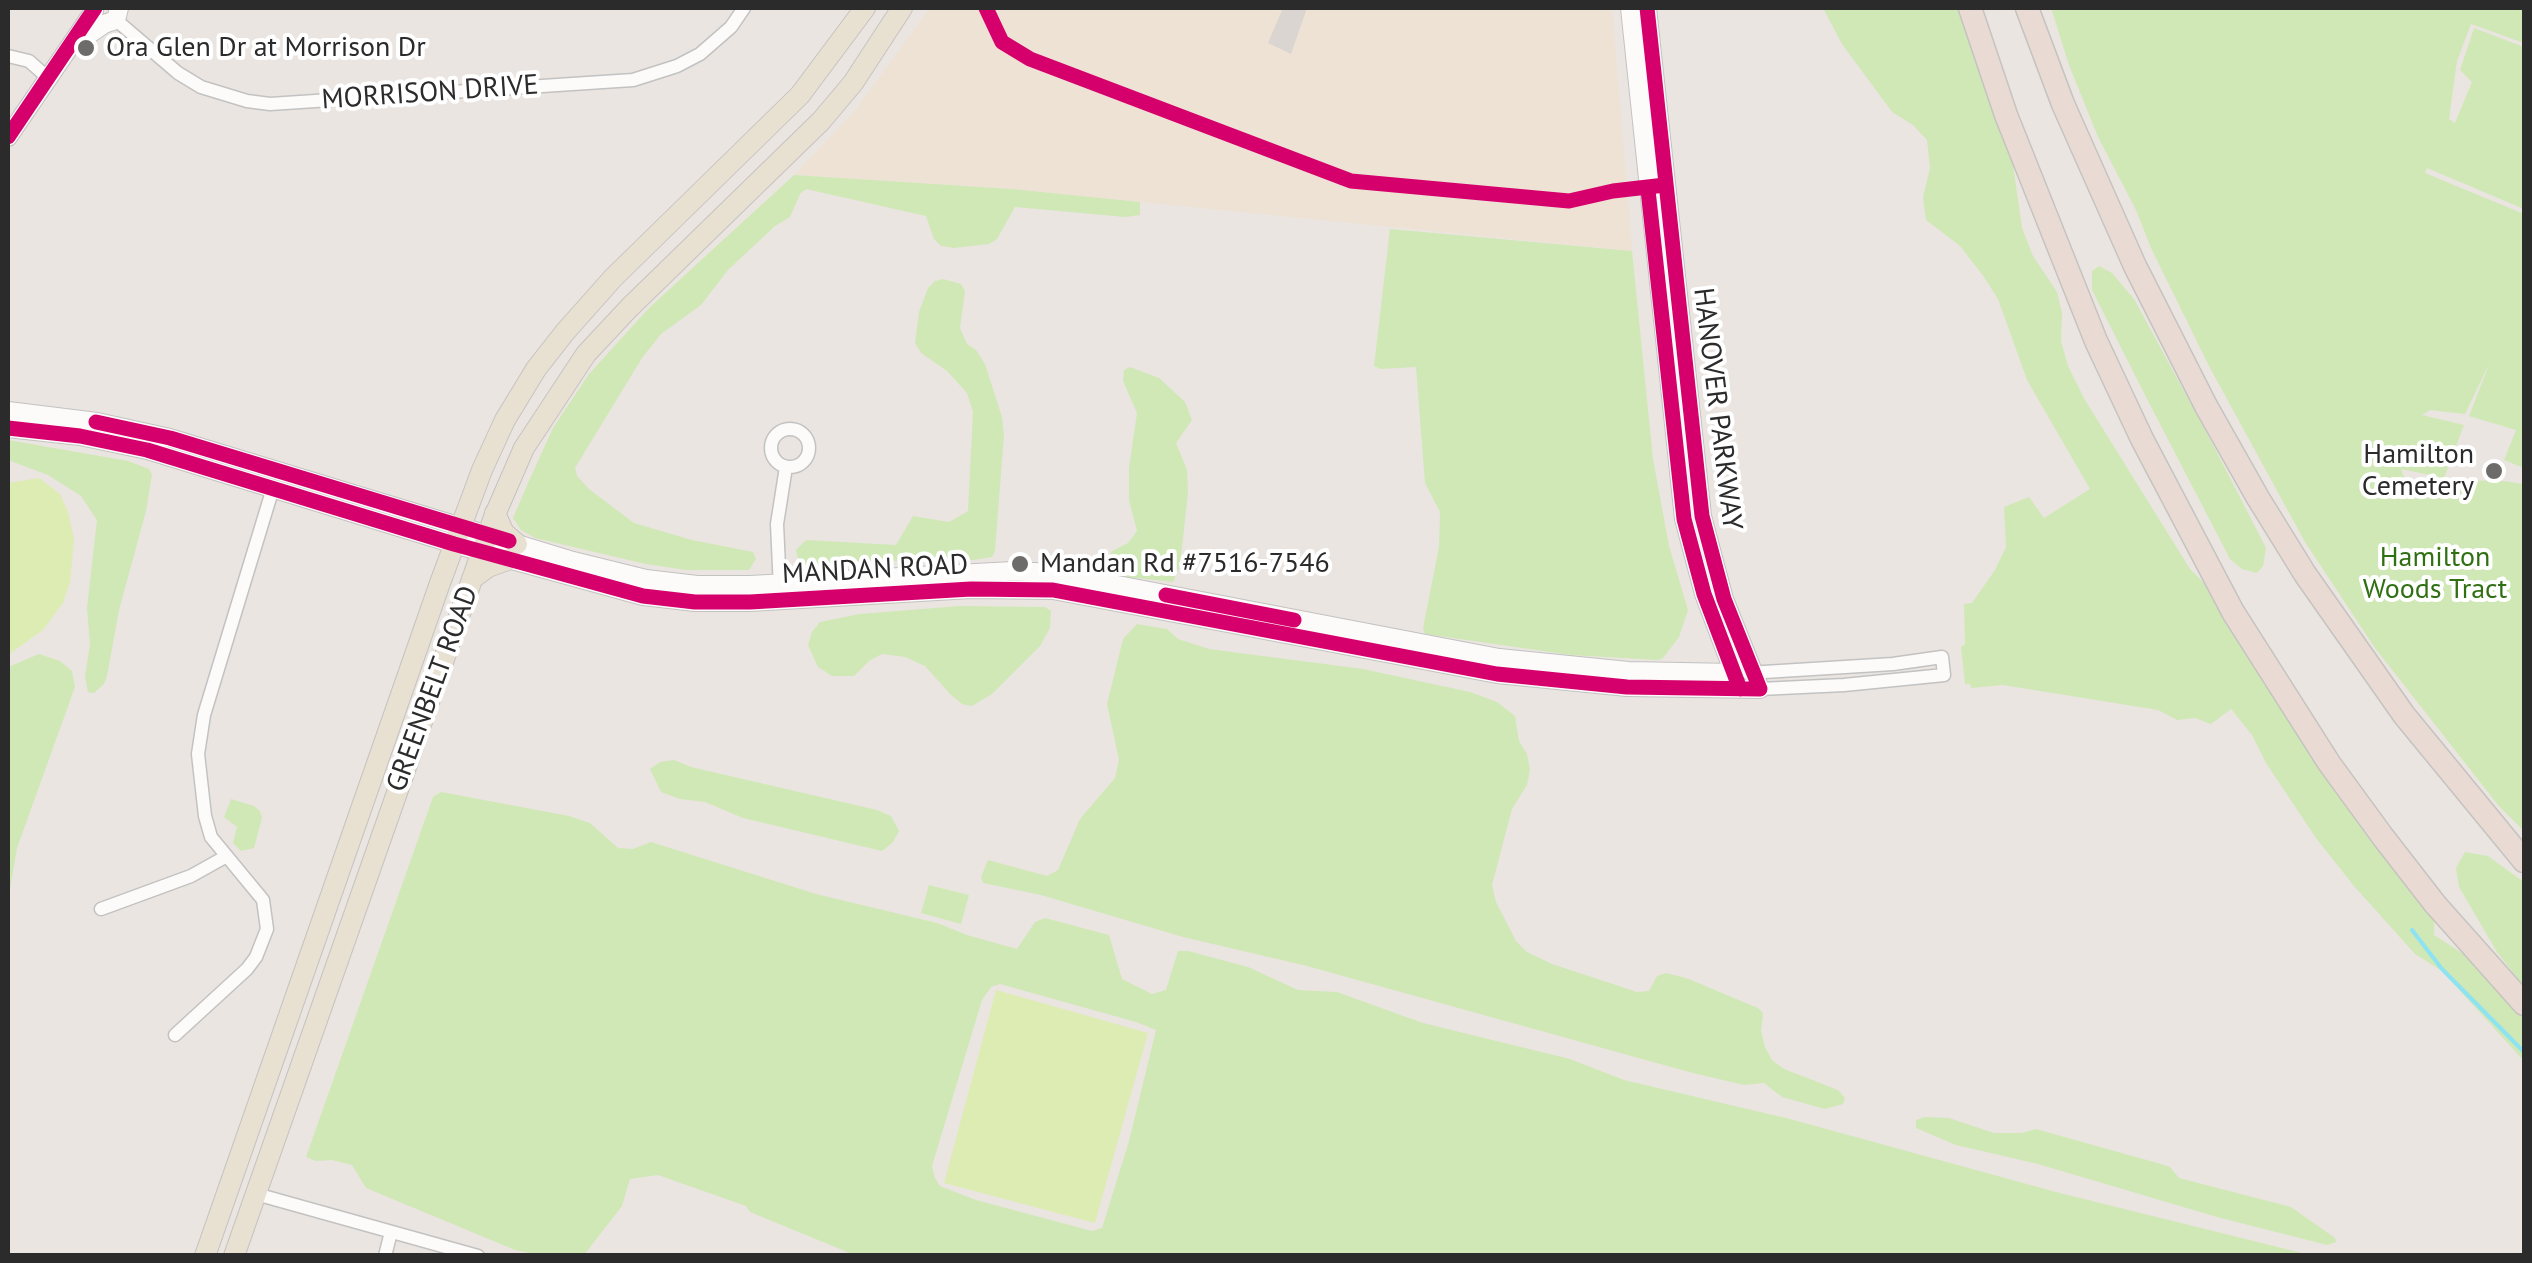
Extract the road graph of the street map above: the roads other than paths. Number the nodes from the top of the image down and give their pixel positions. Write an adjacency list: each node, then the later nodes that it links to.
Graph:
1 (744, 8): 8 (street, MORRISON DRIVE)
2 (865, 8): 17 (main road, GREENBELT ROAD)
3 (902, 8): 16 (main road, GREENBELT ROAD)
4 (1630, 8): 22 (street, HANOVER PARKWAY)
5 (1646, 8): 22 (street, HANOVER PARKWAY)
6 (1970, 8): 26 (highway)
7 (2027, 8): 24 (highway)
8 (109, 12): 10 (street)
9 (8, 56): 10 (street)
10 (47, 77): 11 (street)
11 (8, 137)
12 (8, 411): 17 (street, MANDAN ROAD)
13 (8, 428): 15 (street, MANDAN ROAD)
14 (786, 467): 21 (street)
15 (272, 488): 17 (street, MANDAN ROAD); 23 (street)
16 (495, 513): 18 (main road, GREENBELT ROAD); 19 (main road)
17 (457, 535): 18 (street, MANDAN ROAD); 30 (main road, GREENBELT ROAD)
18 (485, 542): 19 (street, MANDAN ROAD); 20 (main road, GREENBELT ROAD)
19 (514, 551): 20 (main road); 21 (street, MANDAN ROAD)
20 (472, 579): 28 (main road, GREENBELT ROAD)
21 (780, 592): 22 (street, MANDAN ROAD)
22 (1747, 681): 22 (street, MANDAN ROAD)
23 (225, 857): 25 (street); 27 (street)
24 (2524, 861)
25 (102, 909)
26 (2524, 1004)
27 (176, 1035)
28 (256, 1194): 29 (street); 31 (main road, GREENBELT ROAD)
29 (391, 1232): 32 (street); 33 (street)
30 (205, 1256)
31 (234, 1256)
32 (385, 1256)
33 (478, 1256)

